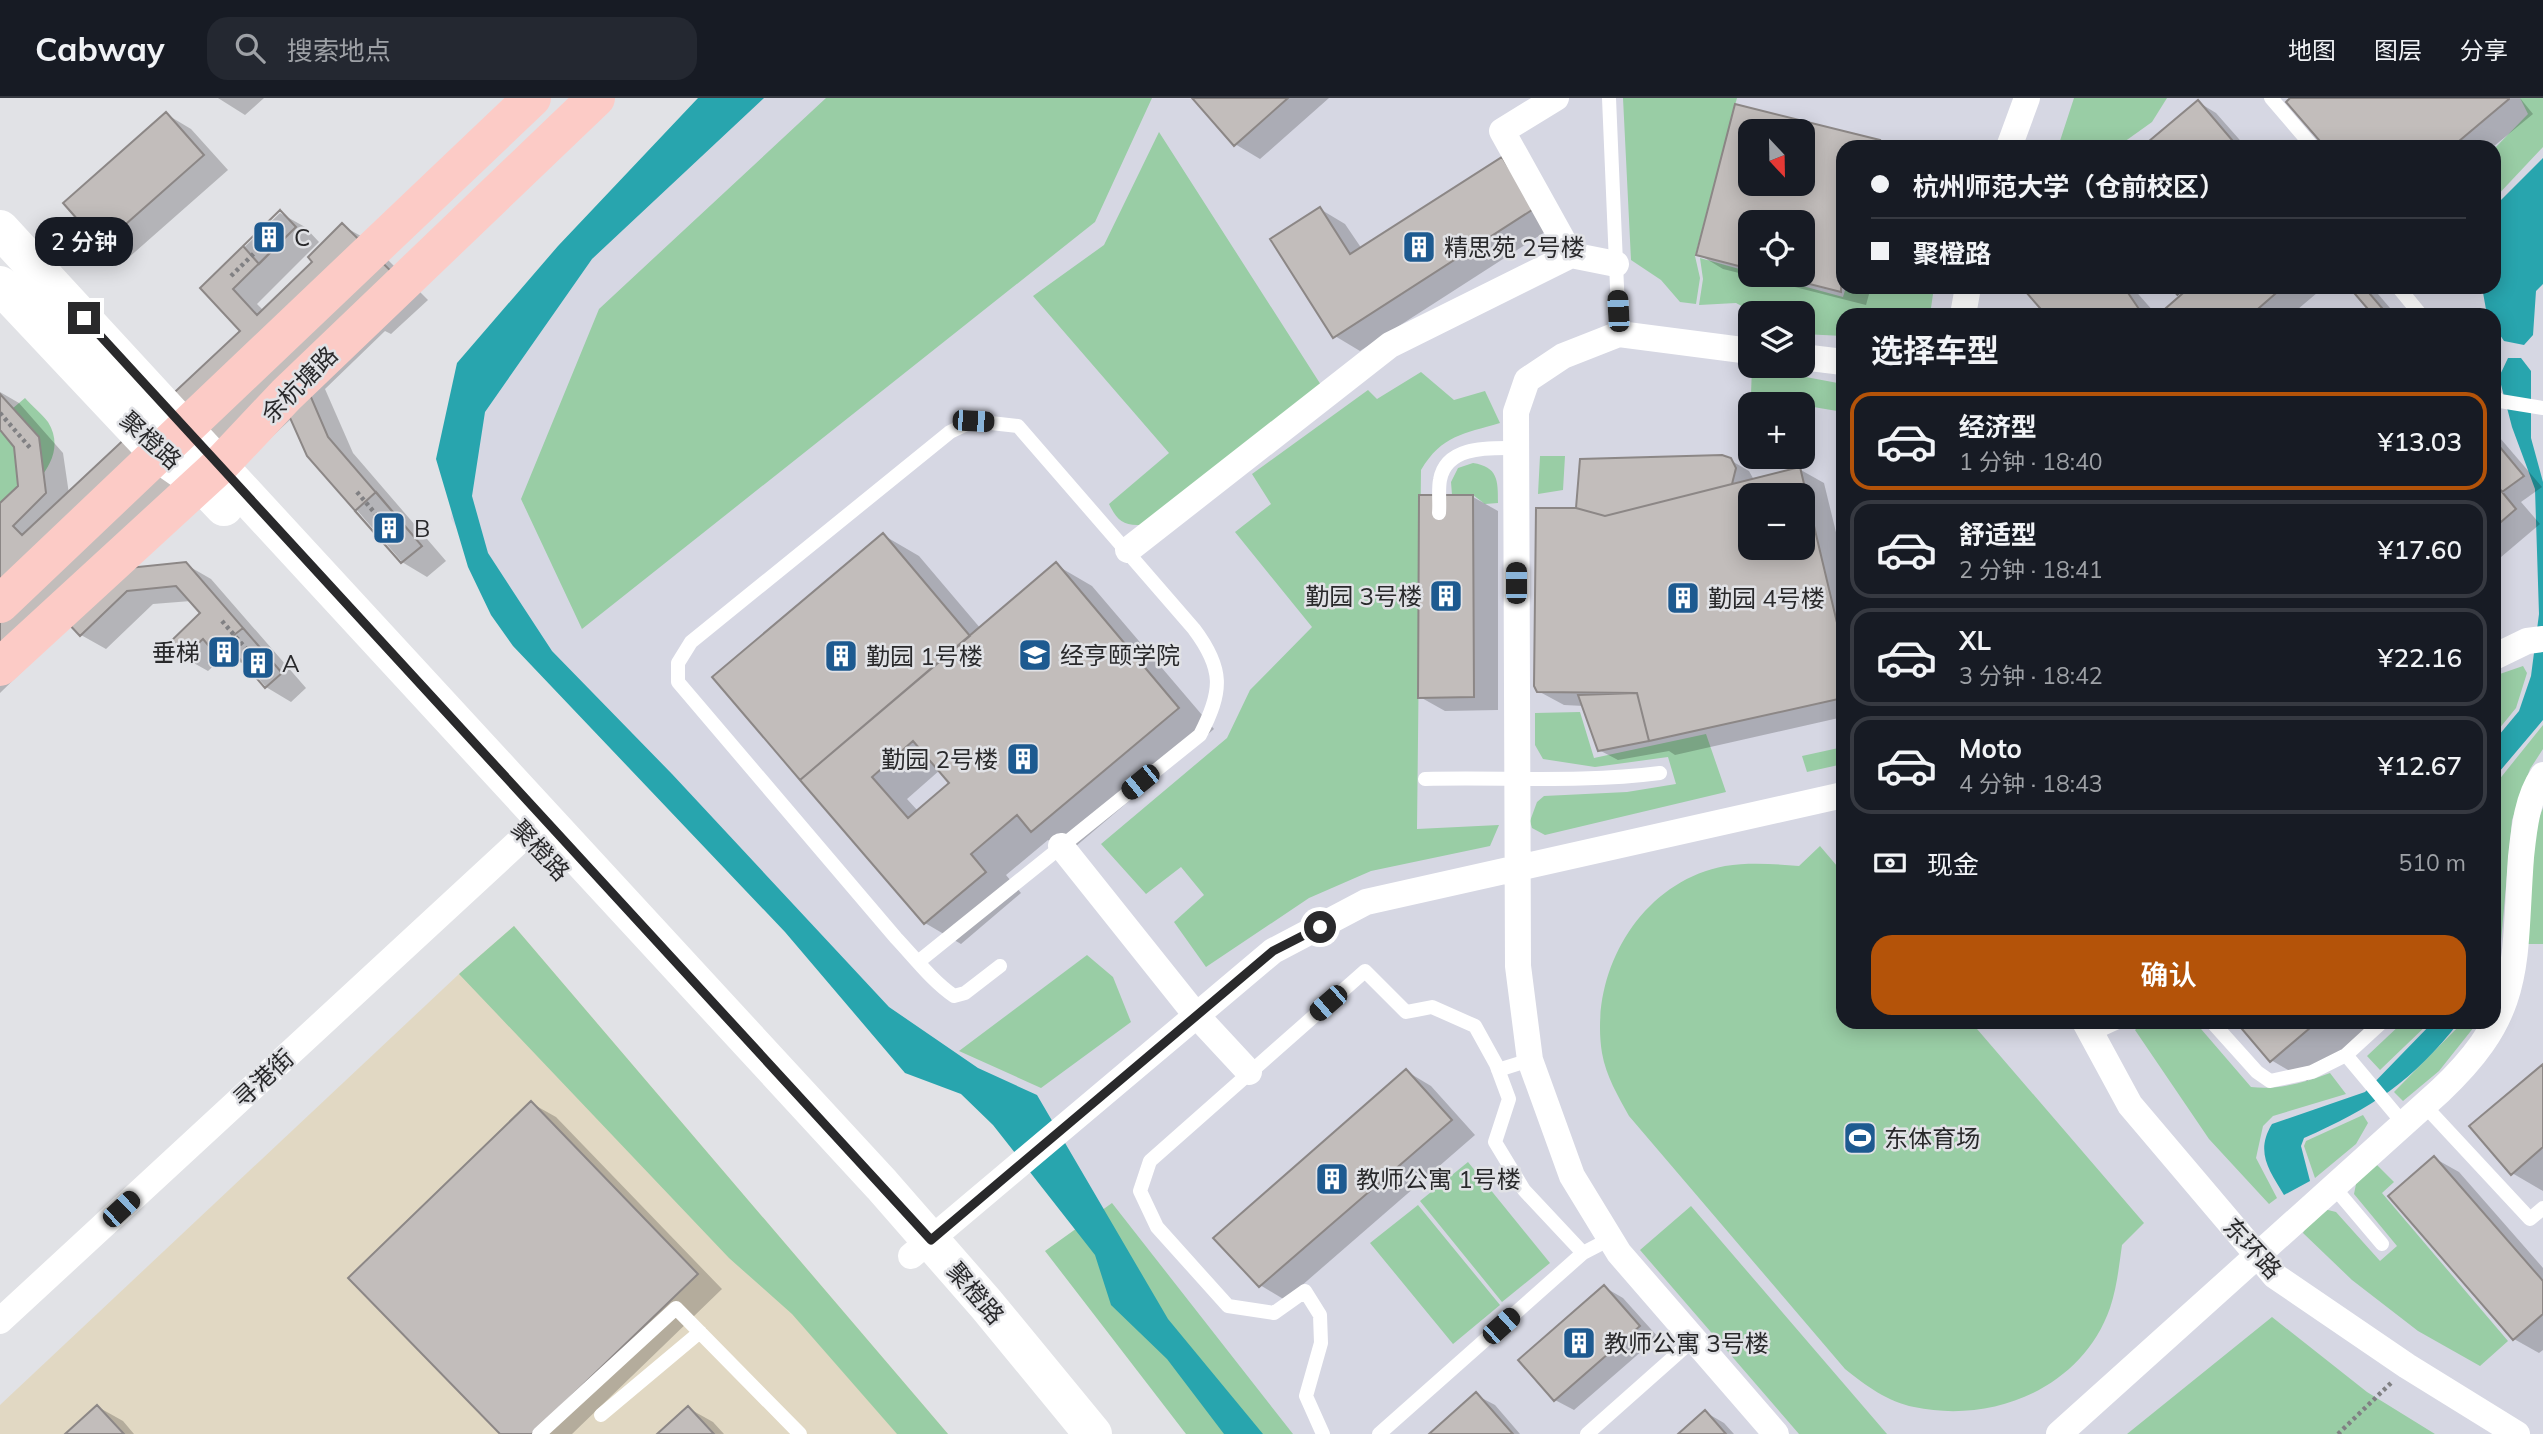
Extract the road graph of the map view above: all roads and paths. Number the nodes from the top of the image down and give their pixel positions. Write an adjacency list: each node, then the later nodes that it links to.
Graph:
1 (532, 98): 24 (main road, 余杭塘路)
2 (596, 98): 28 (main road, 余杭塘路)
3 (1556, 98): 11 (street)
4 (1609, 98): 12 (lane)
5 (2027, 98): 7 (street)
6 (2271, 98): 8 (lane)
7 (2012, 140)
8 (2307, 140)
9 (282, 226): 13 (path)
10 (0, 229): 24 (street, 聚橙路)
11 (1571, 255): 12 (street); 32 (street)
12 (1616, 264): 17 (lane)
13 (231, 276)
14 (0, 285): 27 (street, 聚橙路)
15 (2404, 294): 16 (lane)
16 (2415, 308)
17 (1619, 334): 18 (street); 25 (street)
18 (1738, 349)
19 (1815, 359): 20 (street)
20 (1836, 361)
21 (2501, 399): 22 (lane)
22 (2543, 408)
23 (0, 413): 26 (path)
24 (185, 427): 27 (main road, 余杭塘路); 28 (street, 聚橙路)
25 (1516, 449): 30 (lane); 41 (street)
26 (32, 450)
27 (158, 453): 28 (street, 聚橙路); 33 (main road, 余杭塘路)
28 (211, 474): 37 (main road, 余杭塘路); 44 (street, 聚橙路); 65 (street, 聚橙路)
29 (357, 492): 31 (path)
30 (1440, 513)
31 (402, 544)
32 (1128, 550): 45 (lane); 47 (lane)
33 (0, 604)
34 (222, 621): 38 (path)
35 (2543, 639): 36 (street)
36 (2501, 653)
37 (0, 667)
38 (268, 674)
39 (1660, 773): 41 (lane)
40 (2543, 775): 49 (street)
41 (1517, 776): 42 (lane); 46 (street)
42 (1425, 779)
43 (1836, 797): 46 (street)
44 (527, 834): 65 (street, 聚橙路); 68 (street, 寻港街)
45 (1061, 846): 47 (lane); 50 (street)
46 (1518, 867): 50 (street); 56 (street)
47 (918, 962): 48 (lane)
48 (1000, 966)
49 (2501, 1010)
50 (1196, 1015): 58 (street); 65 (street)
51 (2089, 1029): 67 (street, 东环路)
52 (2218, 1029): 55 (lane)
53 (2374, 1029): 55 (lane)
54 (2491, 1029): 59 (street)
55 (2346, 1055): 60 (lane)
56 (1530, 1060): 57 (lane); 63 (street)
57 (1498, 1070): 58 (lane); 66 (lane)
58 (1249, 1072): 78 (lane)
59 (2424, 1105): 60 (street); 62 (lane)
60 (2403, 1123): 61 (street)
61 (2333, 1186): 64 (lane); 67 (street)
62 (2543, 1208)
63 (1610, 1239): 66 (lane); 70 (street)
64 (2382, 1244)
65 (921, 1248): 76 (street, 聚橙路); 77 (street, 聚橙路)
66 (1583, 1253): 79 (lane)
67 (2256, 1255): 71 (street, 东环路); 82 (street)
68 (0, 1321)
69 (700, 1332): 72 (lane); 74 (lane); 75 (lane)
70 (1694, 1339): 80 (lane); 81 (street)
71 (2407, 1366): 73 (street, 东环路); 83 (path)
72 (601, 1415)
73 (2506, 1428)
74 (540, 1434)
75 (800, 1434)
76 (1064, 1434)
77 (1093, 1434)
78 (1323, 1434)
79 (1379, 1434)
80 (1587, 1434)
81 (1776, 1434)
82 (2059, 1434)
83 (2339, 1434)

